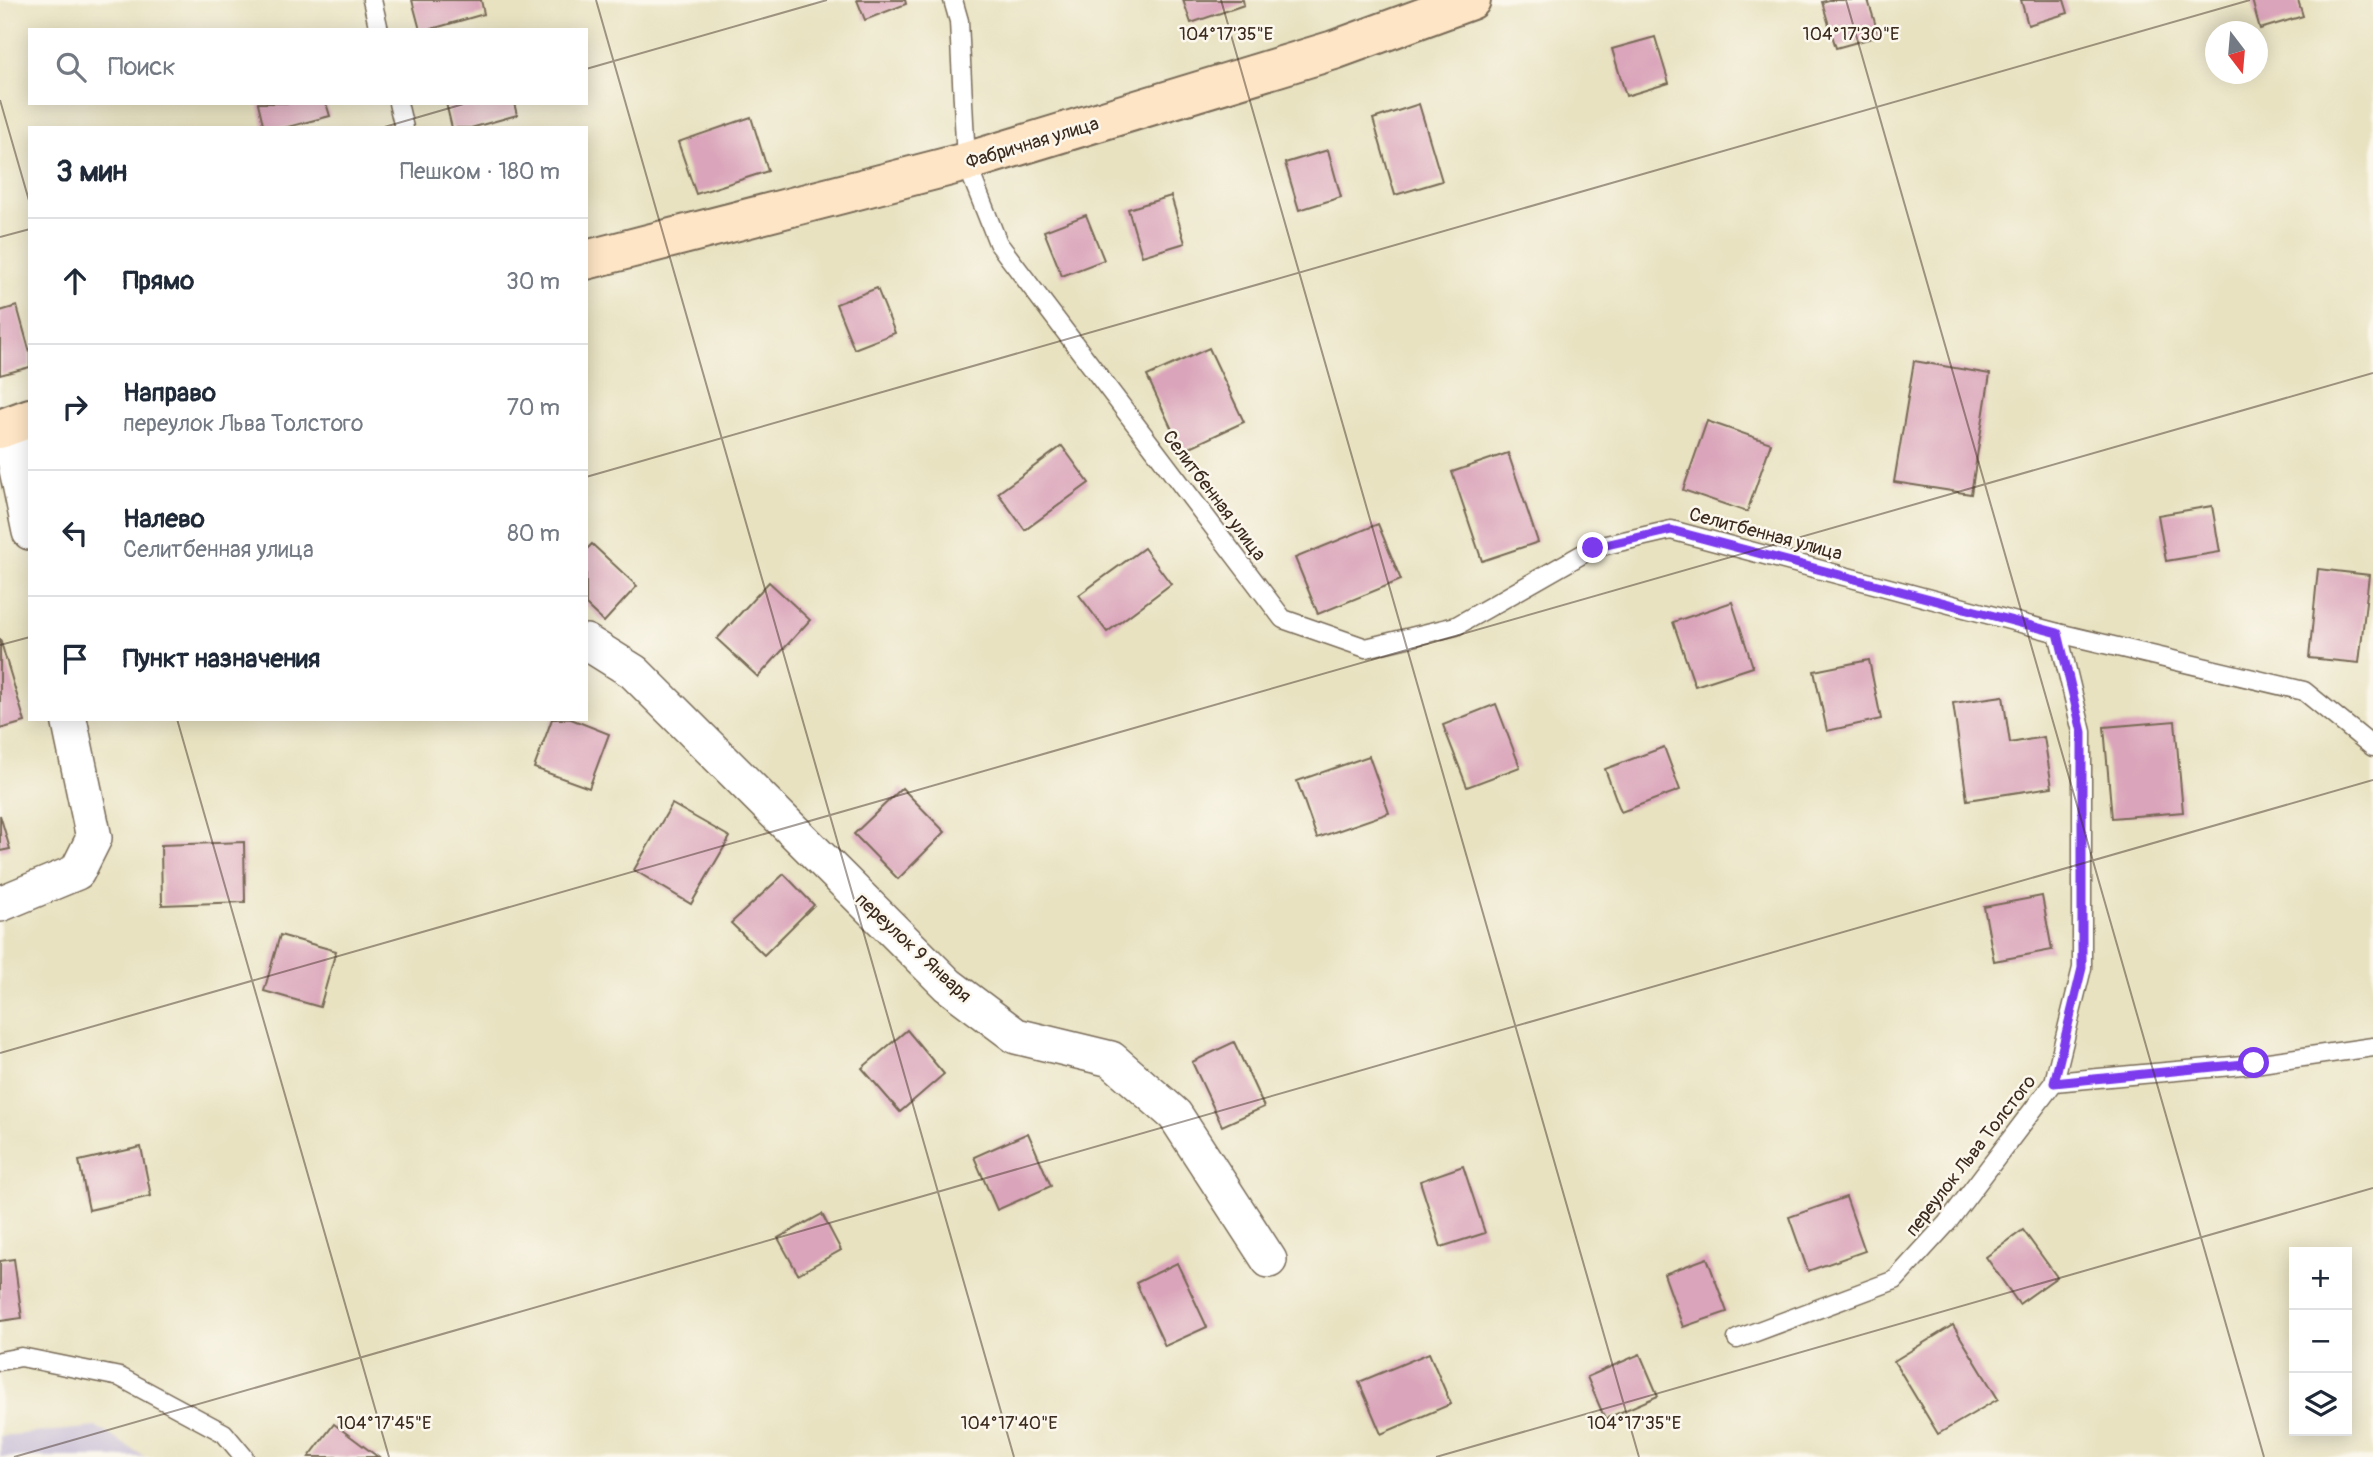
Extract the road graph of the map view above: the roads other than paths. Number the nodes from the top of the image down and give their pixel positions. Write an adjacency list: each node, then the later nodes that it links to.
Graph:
1 (372, 0): 4 (lane)
2 (953, 0): 7 (lane, Селитбенная улица)
3 (1471, 0): 7 (street, Фабричная улица)
4 (379, 28)
5 (398, 105): 6 (lane)
6 (404, 126)
7 (966, 162): 8 (street, Фабричная улица); 11 (lane, Селитбенная улица)
8 (588, 259)
9 (17, 426): 10 (street)
10 (28, 516)
11 (2058, 633): 14 (lane, Селитбенная улица); 17 (lane, переулок Льва Толстого)
12 (588, 643): 18 (street, переулок 9 Января)
13 (69, 721): 15 (street)
14 (2373, 747)
15 (0, 904)
16 (2373, 1047): 17 (lane)
17 (2054, 1083): 19 (lane, переулок Льва Толстого)
18 (1269, 1260)
19 (1737, 1339)
20 (0, 1362): 21 (lane)
21 (244, 1457)

